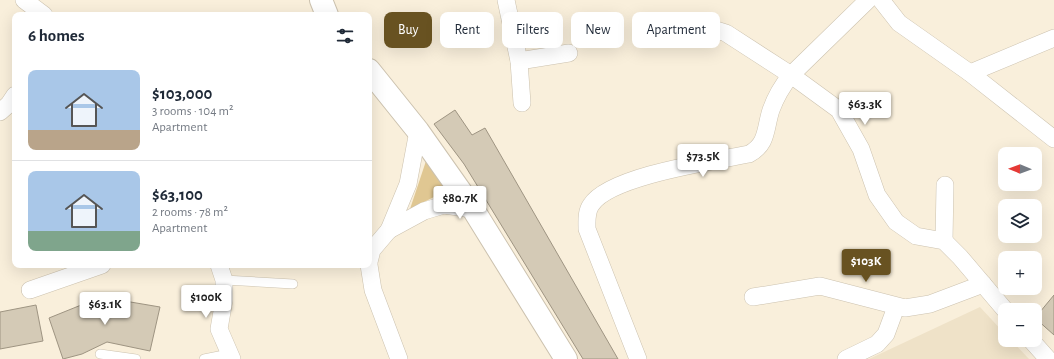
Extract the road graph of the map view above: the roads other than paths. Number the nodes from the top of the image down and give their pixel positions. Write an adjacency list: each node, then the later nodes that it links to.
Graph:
1 (24, 0): 6 (street)
2 (321, 0): 7 (street)
3 (506, 0): 11 (street)
4 (868, 0): 14 (street)
5 (881, 0): 12 (street)
6 (40, 12)
7 (326, 12)
8 (720, 31): 14 (street)
9 (1054, 38): 12 (street)
10 (568, 53): 11 (street)
11 (519, 61): 16 (street)
12 (970, 73): 19 (street)
13 (372, 74): 18 (street)
14 (791, 75): 23 (street); 41 (street)
15 (12, 100): 17 (street)
16 (522, 103)
17 (0, 112)
18 (418, 131): 21 (street); 22 (street)
19 (1054, 139)
20 (945, 185): 23 (street)
21 (473, 209): 22 (street); 40 (street)
22 (389, 230): 24 (street)
23 (944, 241): 29 (street)
24 (372, 252)
25 (93, 268): 30 (street)
26 (371, 268): 39 (street)
27 (222, 273): 28 (lane); 36 (street)
28 (293, 284)
29 (983, 284): 32 (street); 33 (street)
30 (30, 290)
31 (753, 297): 33 (street)
32 (1000, 303)
33 (896, 307): 42 (street)
34 (1037, 347): 43 (street)
35 (100, 354): 37 (lane)
36 (230, 356): 38 (lane)
37 (136, 359)
38 (204, 359)
39 (399, 359)
40 (566, 359)
41 (638, 359)
42 (846, 359)
43 (1048, 359)

